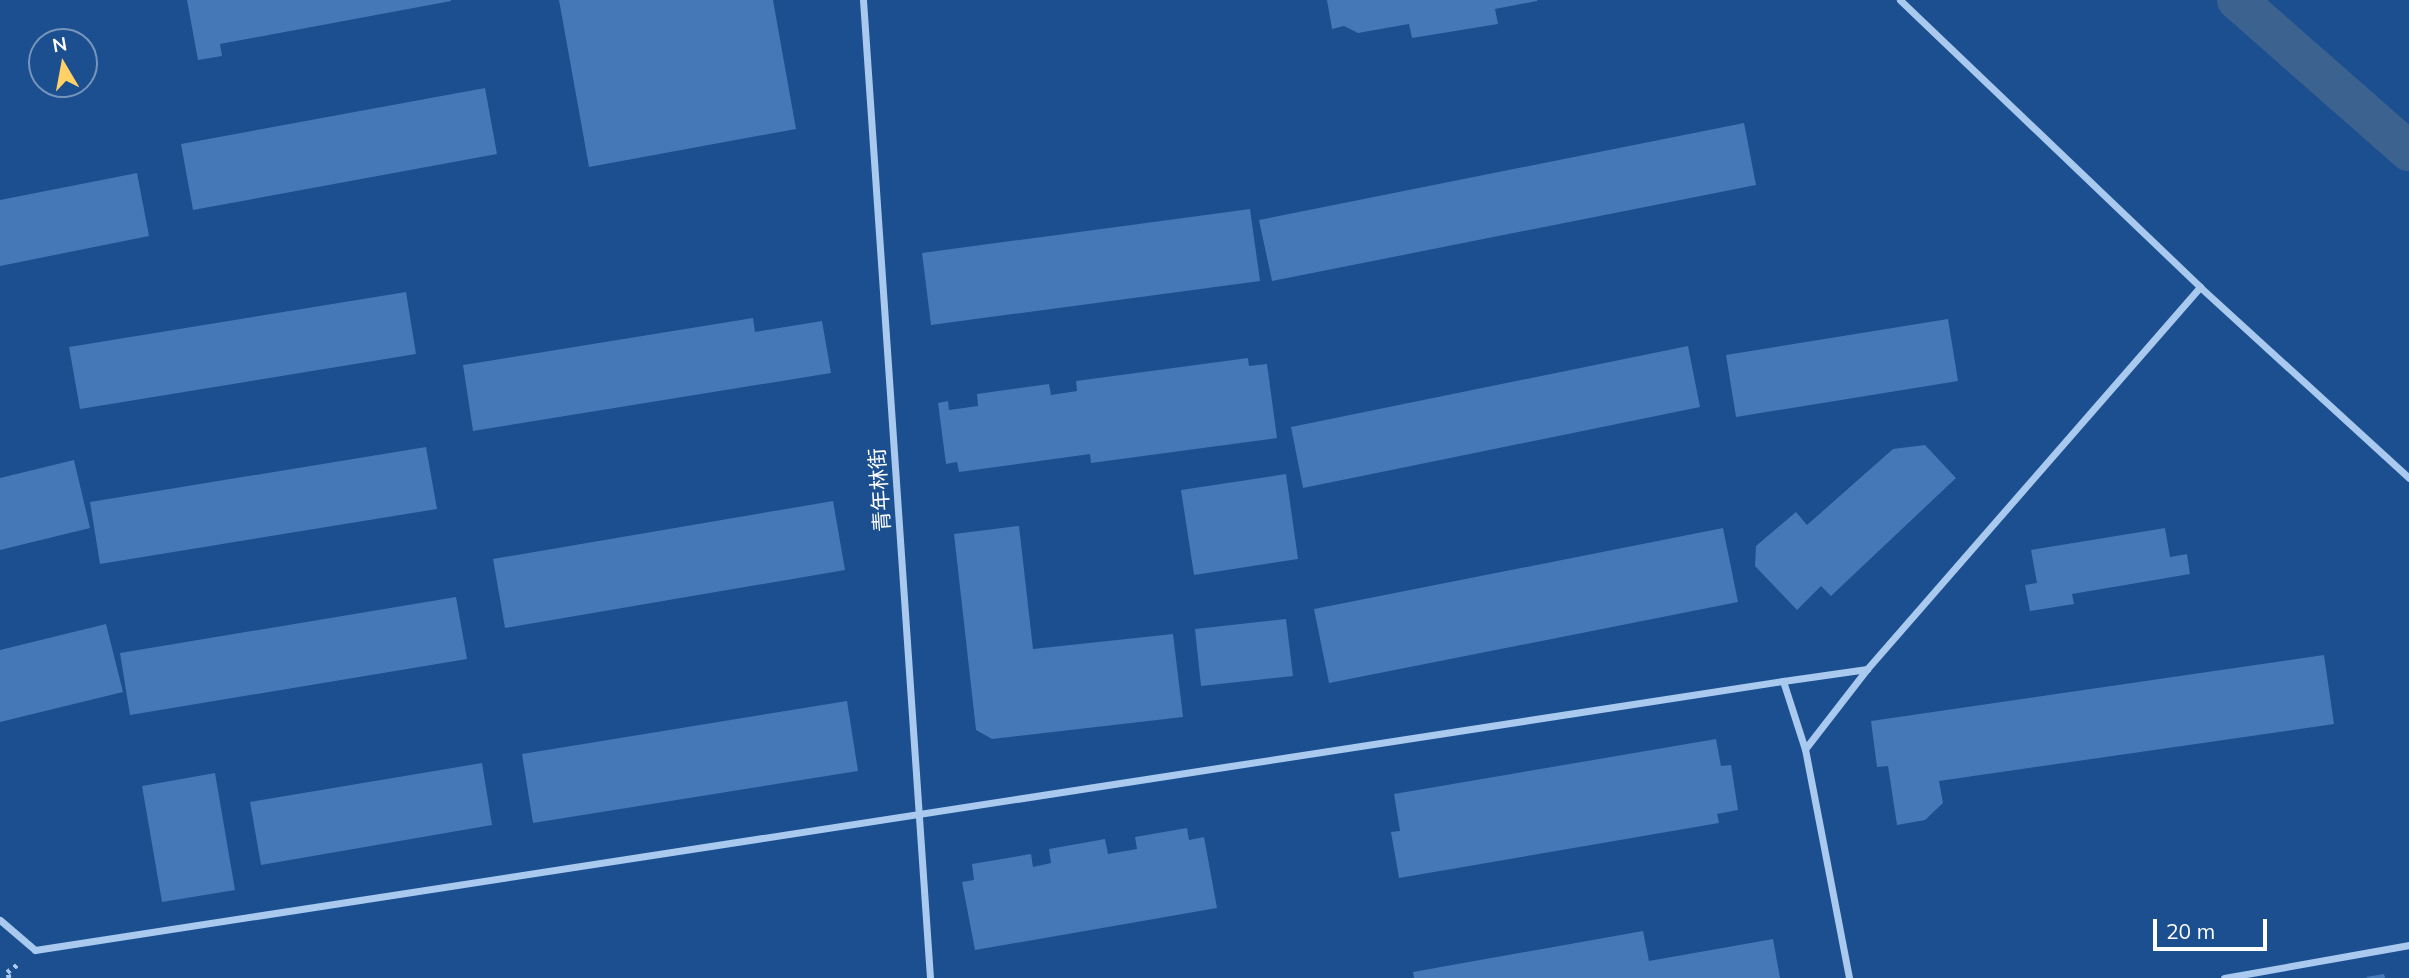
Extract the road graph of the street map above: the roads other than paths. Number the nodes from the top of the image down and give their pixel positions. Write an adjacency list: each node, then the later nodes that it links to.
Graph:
1 (863, 0): 8 (street, 青年林街)
2 (1900, 0): 3 (street)
3 (2200, 287): 4 (street); 5 (street)
4 (2409, 478)
5 (1867, 669): 6 (street); 7 (street)
6 (1783, 681): 7 (street); 8 (street)
7 (1805, 749): 12 (street)
8 (918, 817): 9 (street); 11 (street, 青年林街)
9 (0, 920)
10 (2409, 945): 13 (street)
11 (930, 978)
12 (1849, 978)
13 (2224, 978)

